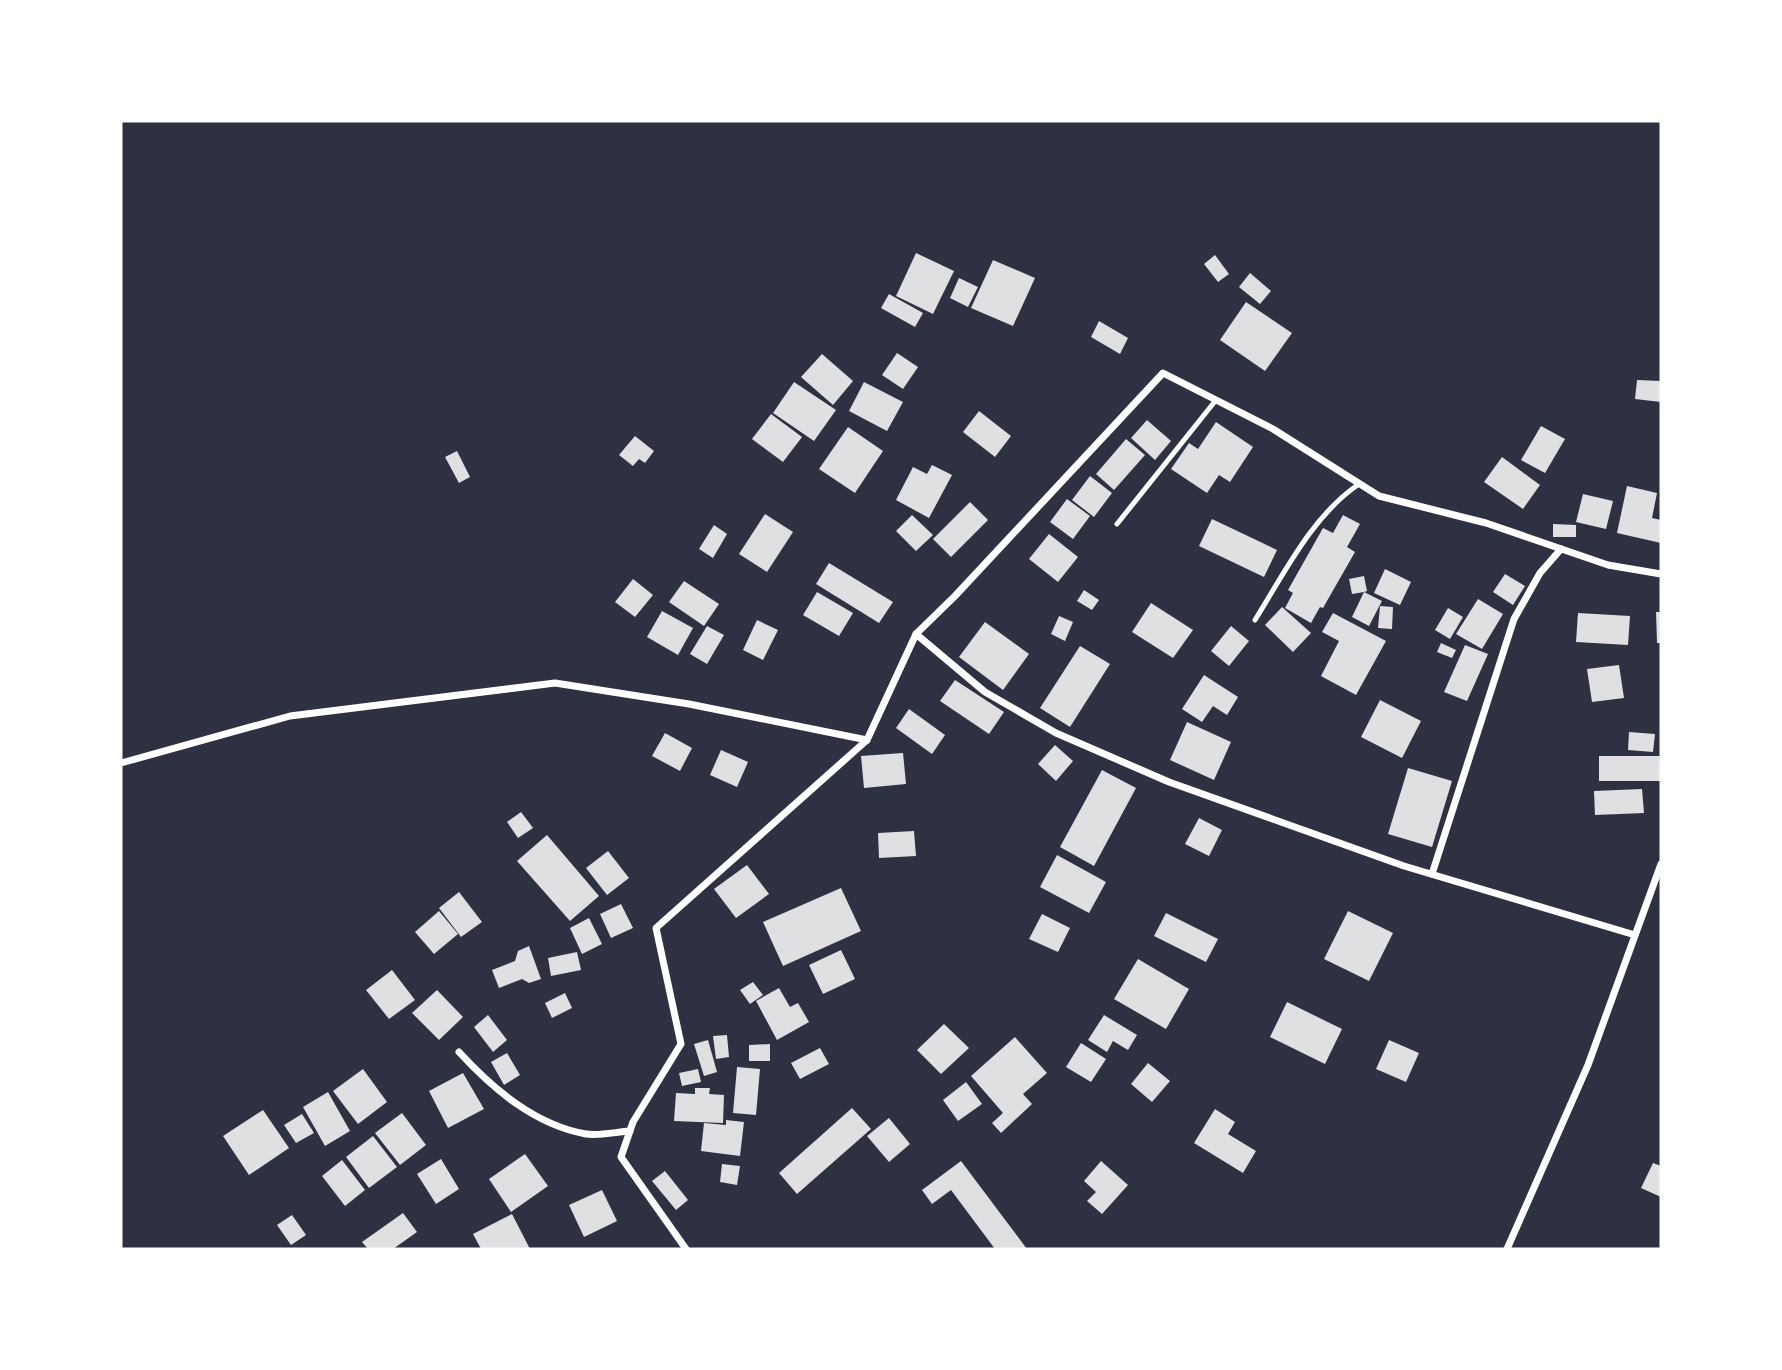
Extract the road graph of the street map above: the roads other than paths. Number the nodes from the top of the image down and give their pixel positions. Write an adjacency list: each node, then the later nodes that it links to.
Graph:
1 (1216, 400): 2 (street); 3 (lane); 7 (street)
2 (1359, 484): 4 (street); 6 (lane)
3 (1117, 524)
4 (1562, 549): 5 (street); 11 (street)
5 (1661, 574)
6 (1255, 620)
7 (916, 634): 8 (street); 11 (street)
8 (867, 740): 9 (street); 14 (street)
9 (121, 763)
10 (1661, 864): 12 (street)
11 (1432, 874): 12 (street)
12 (1635, 935): 16 (street)
13 (459, 1052): 14 (street)
14 (630, 1131): 15 (street)
15 (686, 1249)
16 (1507, 1249)

